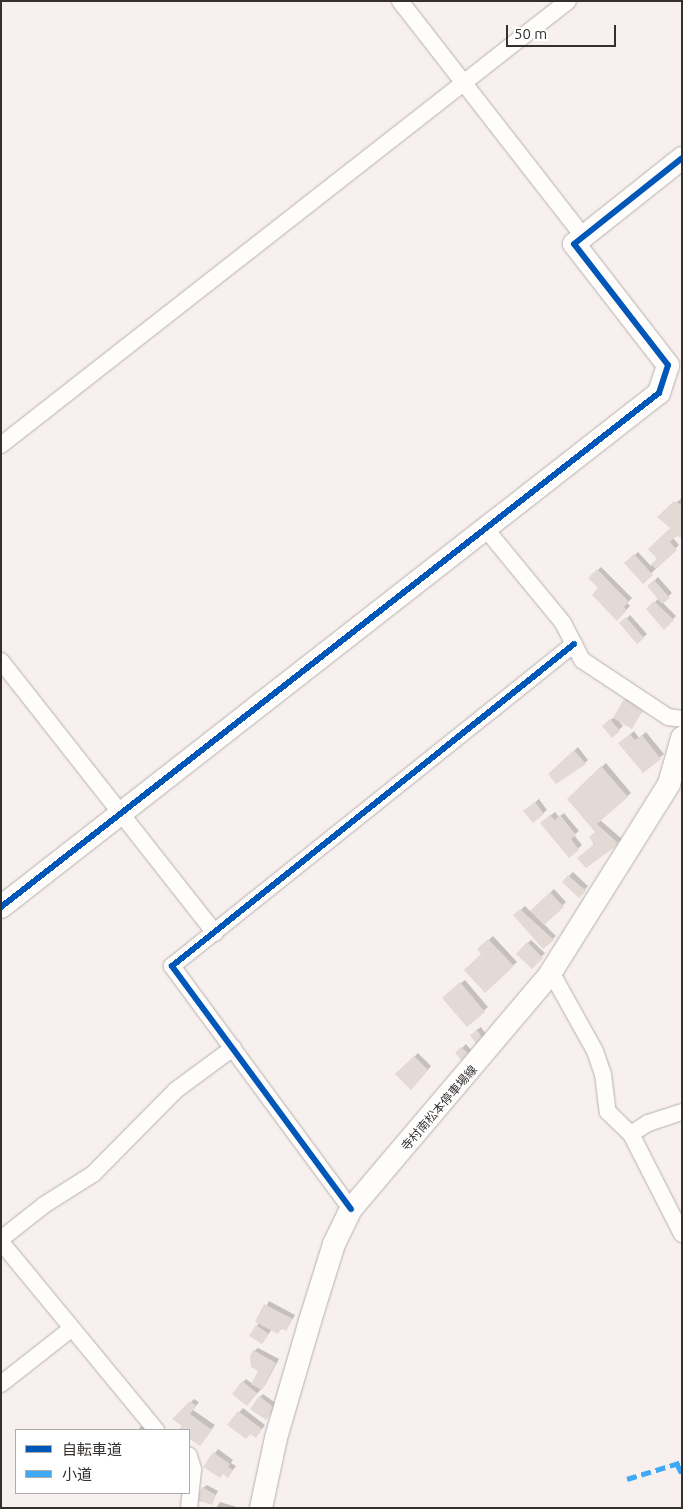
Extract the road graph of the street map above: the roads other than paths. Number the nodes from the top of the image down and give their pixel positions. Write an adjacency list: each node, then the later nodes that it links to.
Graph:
1 (400, 1): 3 (street)
2 (568, 1): 3 (street)
3 (464, 82): 5 (street); 6 (street)
4 (682, 158): 5 (street)
5 (583, 236): 7 (street)
6 (1, 445)
7 (485, 528): 8 (street); 12 (street)
8 (574, 644): 10 (street); 14 (street)
9 (1, 661): 12 (street)
10 (682, 719)
11 (682, 738): 15 (street, 寺村南松本停車場線)
12 (120, 813): 13 (street); 14 (street)
13 (1, 908)
14 (214, 933): 16 (street)
15 (551, 972): 18 (street); 19 (street, 寺村南松本停車場線)
16 (233, 1048): 19 (street); 21 (street)
17 (682, 1112): 18 (street)
18 (631, 1134): 20 (street)
19 (351, 1210): 27 (street, 寺村南松本停車場線)
20 (682, 1234)
21 (1, 1241): 22 (street)
22 (71, 1329): 23 (street); 24 (street)
23 (1, 1384)
24 (155, 1429)
25 (190, 1459): 26 (street)
26 (188, 1508)
27 (261, 1508)

